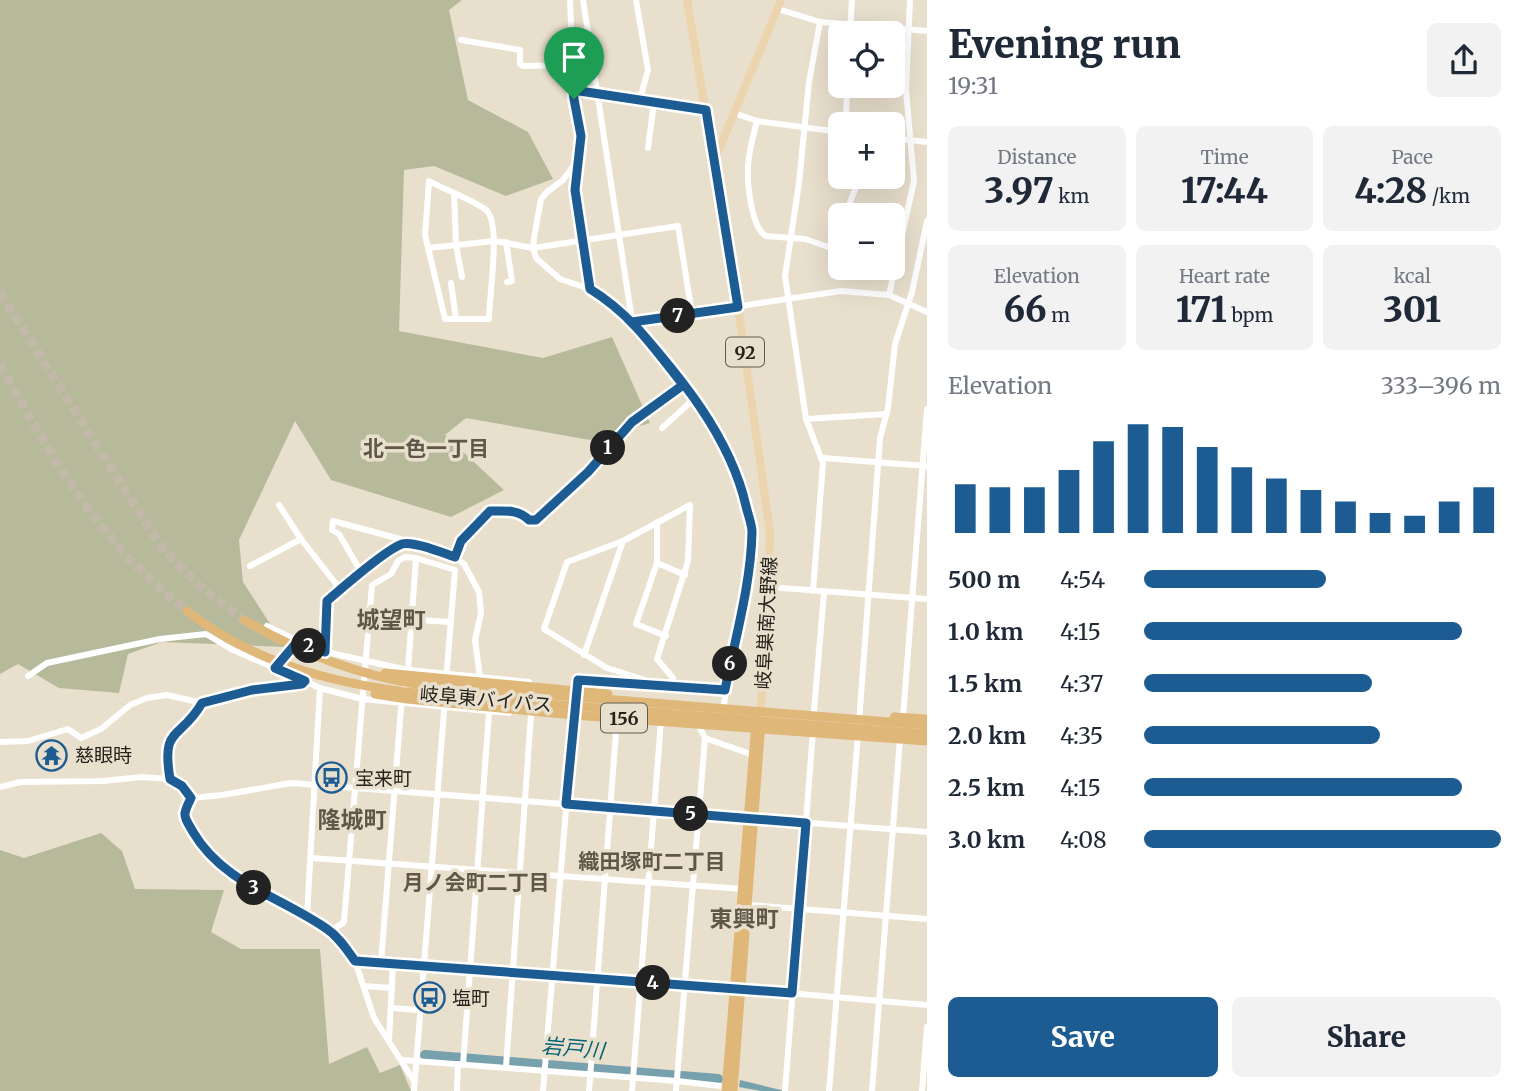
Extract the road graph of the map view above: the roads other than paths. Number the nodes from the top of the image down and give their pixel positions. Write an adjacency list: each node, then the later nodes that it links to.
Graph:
1 (570, 0): 15 (street)
2 (583, 0): 17 (street)
3 (636, 0): 18 (street)
4 (687, 0): 20 (main road, 岐阜巣南大野線 / 92)
5 (852, 0): 8 (street)
6 (910, 0): 12 (street)
7 (780, 4): 9 (street); 21 (main road)
8 (851, 21)
9 (820, 22): 10 (street); 23 (street)
10 (828, 23)
11 (905, 29): 12 (street)
12 (908, 29): 13 (street); 26 (street)
13 (927, 31)
14 (461, 40): 15 (street)
15 (573, 65): 16 (street)
16 (573, 90): 17 (street); 29 (street)
17 (597, 93): 18 (street); 34 (street)
18 (640, 99): 19 (street)
19 (654, 102): 20 (street); 28 (street)
20 (706, 110): 30 (main road, 岐阜巣南大野線 / 92)
21 (734, 113): 22 (street); 30 (main road)
22 (757, 121): 23 (street); 35 (street)
23 (805, 127): 24 (street); 35 (street)
24 (828, 130)
25 (905, 140): 26 (street)
26 (909, 140): 27 (street); 32 (street)
27 (927, 142)
28 (648, 148)
29 (579, 158): 36 (street); 42 (street)
30 (715, 160): 51 (main road, 岐阜巣南大野線 / 92)
31 (454, 194): 37 (street); 39 (street); 41 (street)
32 (905, 217)
33 (927, 221): 50 (street)
34 (619, 235): 36 (street); 53 (street); 55 (street)
35 (790, 238): 40 (street); 49 (street)
36 (583, 240): 42 (street); 47 (street)
37 (495, 241): 38 (street); 39 (street); 54 (street)
38 (506, 242): 42 (street); 45 (street)
39 (456, 245): 41 (street); 43 (street)
40 (828, 247)
41 (428, 248): 54 (street)
42 (533, 248): 47 (street)
43 (461, 277)
44 (891, 280): 48 (street)
45 (507, 282)
46 (450, 283): 54 (street)
47 (590, 289): 55 (street)
48 (889, 295): 49 (street); 50 (street)
49 (787, 299): 51 (street); 60 (street)
50 (909, 304): 52 (street); 59 (street)
51 (738, 307): 53 (street); 76 (main road, 岐阜巣南大野線 / 92)
52 (927, 310)
53 (692, 314): 55 (street)
54 (456, 319)
55 (632, 322): 56 (street)
56 (683, 385): 57 (street); 70 (street)
57 (694, 399): 61 (street); 105 (street)
58 (927, 409): 64 (street)
59 (887, 414): 60 (street); 63 (street)
60 (806, 419): 62 (street)
61 (662, 428)
62 (823, 458): 63 (street); 78 (street)
63 (878, 463): 64 (street); 80 (street)
64 (925, 466): 81 (street)
65 (279, 505): 67 (street)
66 (657, 522): 68 (street); 72 (street); 75 (street)
67 (301, 539): 73 (street); 77 (street)
68 (623, 541): 92 (street); 92 (street)
69 (403, 544): 70 (street); 74 (street); 74 (street)
70 (455, 557): 100 (street)
71 (416, 558): 84 (street); 85 (street); 87 (street)
72 (657, 563): 75 (street); 89 (street)
73 (250, 566)
74 (362, 572): 77 (street)
75 (685, 575): 89 (street)
76 (769, 587): 78 (street); 111 (main road, 岐阜巣南大野線 / 92)
77 (340, 589): 91 (street)
78 (813, 591): 79 (street)
79 (824, 592): 80 (street); 114 (street)
80 (869, 596): 81 (street); 117 (street)
81 (912, 598): 82 (street); 118 (street)
82 (927, 599)
83 (191, 614): 99 (highway, 岐阜東バイパス / 156)
84 (369, 617): 85 (street); 93 (street)
85 (412, 618): 87 (street); 96 (street)
86 (248, 622): 94 (highway, 岐阜東バイパス / 156)
87 (451, 622): 97 (street)
88 (267, 626): 90 (street)
89 (666, 636): 103 (street)
90 (298, 641): 91 (street); 95 (street)
91 (325, 652): 93 (street)
92 (584, 655): 102 (street)
93 (365, 660): 96 (street); 107 (street)
94 (342, 667): 106 (highway, 156); 123 (highway, 岐阜東バイパス / 156)
95 (275, 668): 98 (street); 101 (street)
96 (408, 670): 97 (street); 109 (street)
97 (447, 674): 100 (street); 112 (street)
98 (28, 676)
99 (318, 676): 113 (highway, 156); 126 (highway, 岐阜東バイパス / 156)
100 (478, 676): 106 (street); 113 (street)
101 (305, 681): 104 (street); 108 (street)
102 (650, 685): 103 (street); 106 (street)
103 (669, 687): 105 (street)
104 (320, 688): 107 (street); 134 (street)
105 (725, 690): 110 (street)
106 (575, 692): 110 (highway, 156); 116 (street)
107 (362, 699): 109 (street); 136 (street)
108 (202, 703): 131 (street); 133 (street)
109 (401, 704): 112 (street); 137 (street)
110 (724, 704): 111 (highway, 156)
111 (761, 707): 114 (highway, 156); 124 (highway)
112 (444, 708): 113 (street); 138 (street)
113 (491, 709): 115 (street); 116 (highway, 156); 140 (street)
114 (814, 711): 117 (highway, 156)
115 (531, 715): 116 (street); 141 (street)
116 (573, 715): 119 (highway, 156); 142 (street)
117 (860, 715): 118 (highway, 156); 127 (street)
118 (903, 717): 120 (highway, 156)
119 (617, 718): 121 (highway, 156); 143 (street)
120 (927, 719)
121 (661, 721): 122 (highway, 156); 144 (street)
122 (698, 724): 124 (highway, 156); 128 (street)
123 (927, 725)
124 (758, 728): 125 (highway, 156); 132 (highway); 146 (highway)
125 (813, 731): 127 (highway, 156); 147 (street)
126 (927, 734)
127 (858, 735): 129 (highway, 156); 148 (street)
128 (705, 738): 132 (street); 145 (street)
129 (900, 739): 130 (highway, 156); 149 (street)
130 (927, 741)
131 (0, 742)
132 (753, 755): 146 (highway)
133 (170, 779): 135 (street); 139 (street)
134 (316, 785): 136 (street); 139 (street); 151 (street)
135 (0, 786)
136 (356, 789): 137 (street); 152 (street)
137 (394, 791): 138 (street); 153 (street)
138 (437, 794): 140 (street); 154 (street)
139 (191, 798): 165 (street)
140 (483, 798): 141 (street); 155 (street)
141 (524, 801): 142 (street); 156 (street)
142 (566, 804): 143 (street); 157 (street)
143 (610, 808): 144 (street); 158 (street)
144 (654, 811): 145 (street); 159 (street)
145 (698, 815): 146 (street); 160 (street)
146 (751, 819): 147 (street); 161 (highway); 162 (highway)
147 (806, 823): 148 (street); 163 (street)
148 (851, 826): 149 (street); 164 (street)
149 (893, 830): 150 (street); 166 (street)
150 (927, 832)
151 (310, 858): 152 (street); 165 (street)
152 (350, 861): 153 (street); 168 (street)
153 (389, 864): 154 (street); 170 (street)
154 (432, 867): 155 (street); 172 (street)
155 (478, 870): 156 (street); 173 (street)
156 (519, 873): 157 (street); 174 (street)
157 (560, 876): 158 (street); 175 (street)
158 (605, 879): 159 (street); 176 (street)
159 (649, 883): 160 (street); 177 (street)
160 (692, 886): 161 (street); 178 (street)
161 (743, 889): 181 (highway)
162 (749, 905): 163 (street); 181 (highway)
163 (800, 909): 164 (street); 182 (street)
164 (844, 912): 166 (street); 183 (street)
165 (307, 916): 168 (street)
166 (886, 916): 167 (street); 184 (street)
167 (927, 919)
168 (331, 931): 169 (street)
169 (355, 961): 170 (street); 179 (street)
170 (381, 963): 171 (street)
171 (393, 964): 172 (street); 180 (street)
172 (424, 966): 173 (street); 187 (street)
173 (470, 970): 174 (street); 192 (street)
174 (512, 972): 175 (street); 193 (street)
175 (552, 975): 176 (street); 194 (street)
176 (598, 979): 177 (street); 195 (street)
177 (641, 982): 178 (street); 196 (street)
178 (685, 985): 181 (street); 197 (street)
179 (363, 986): 180 (street); 189 (street)
180 (392, 988): 186 (street)
181 (739, 989): 182 (street); 204 (highway)
182 (792, 993): 183 (street); 205 (street)
183 (837, 997): 184 (street); 206 (street)
184 (879, 1001): 185 (street); 207 (street)
185 (927, 1005)
186 (391, 1008): 187 (street); 189 (street)
187 (420, 1010): 191 (street)
188 (927, 1027): 208 (street)
189 (389, 1040): 190 (street)
190 (402, 1060): 191 (street); 198 (street)
191 (416, 1061): 192 (street); 198 (street)
192 (462, 1064): 193 (street); 199 (street)
193 (506, 1067): 194 (street)
194 (545, 1071): 195 (street); 200 (street)
195 (590, 1074): 196 (street); 201 (street)
196 (633, 1078): 197 (street); 202 (street)
197 (677, 1081): 203 (street); 204 (street)
198 (414, 1089)
199 (457, 1091)
200 (543, 1091)
201 (589, 1091)
202 (632, 1091)
203 (677, 1091)
204 (729, 1091)
205 (785, 1091)
206 (829, 1091)
207 (872, 1091)
208 (922, 1091)

